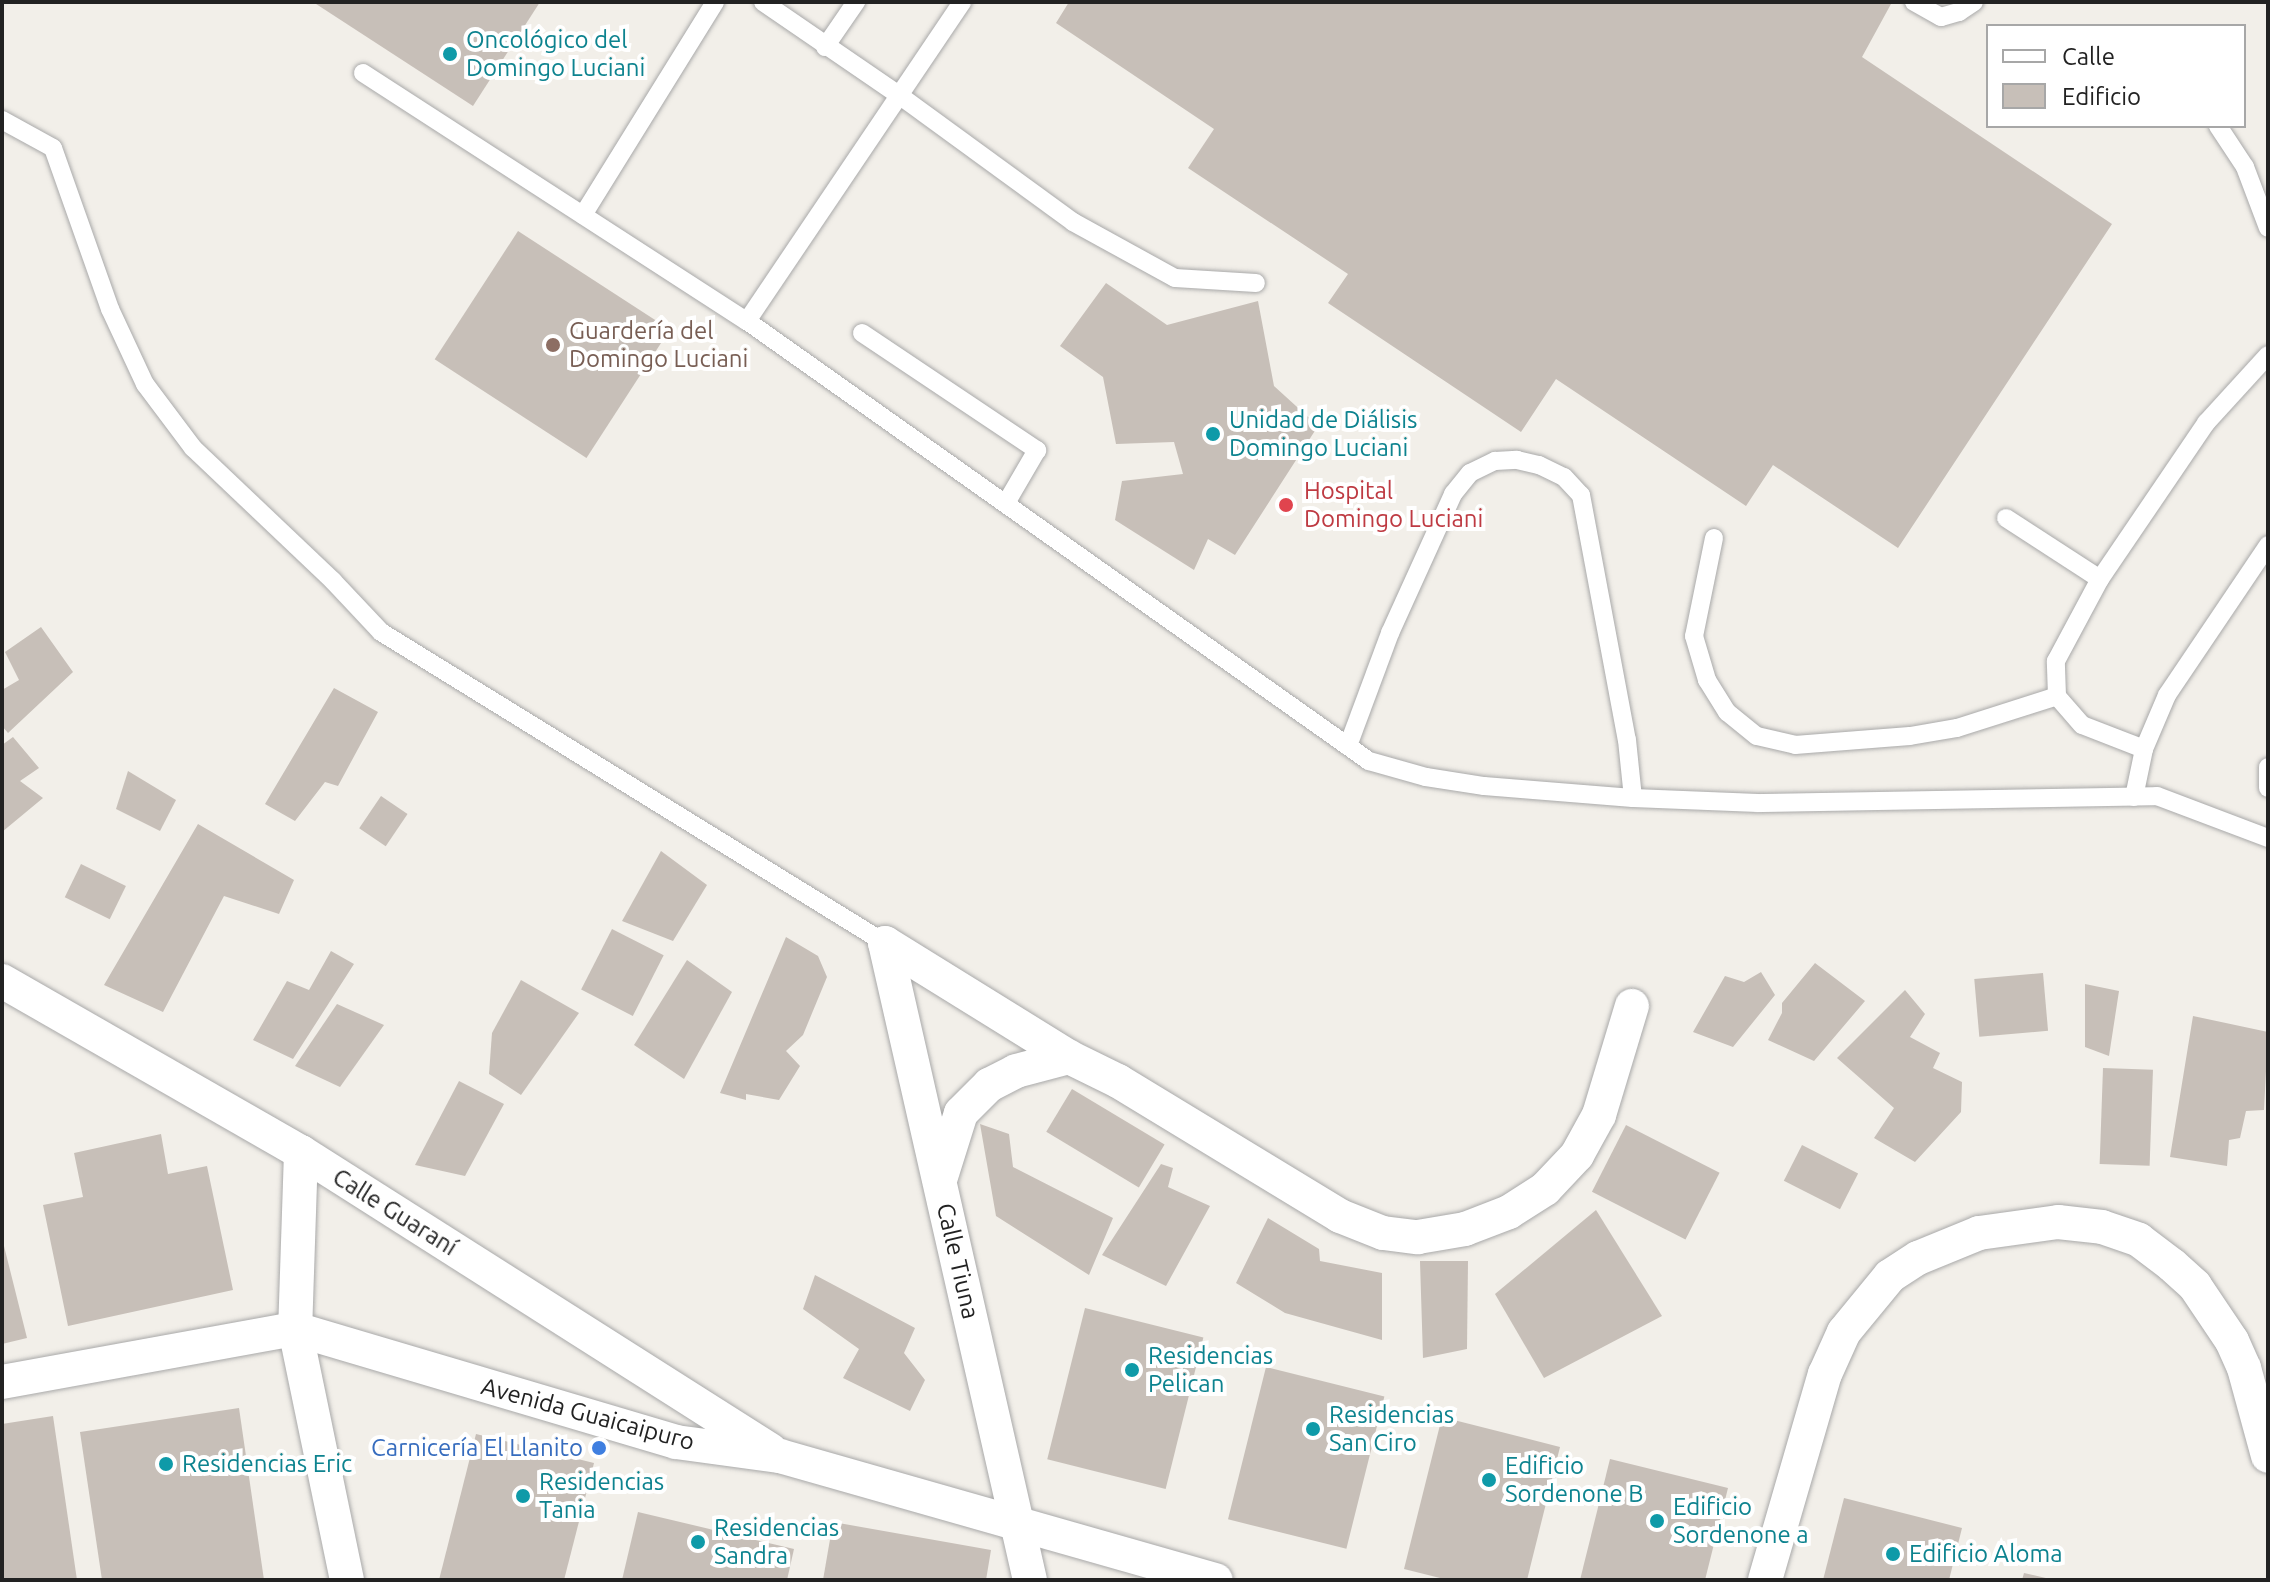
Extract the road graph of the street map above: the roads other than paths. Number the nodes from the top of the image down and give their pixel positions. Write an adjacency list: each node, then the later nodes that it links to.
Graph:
1 (715, 2): 12 (lane)
2 (763, 2): 7 (lane)
3 (856, 2): 7 (lane)
4 (962, 2): 9 (lane)
5 (1914, 2): 6 (lane)
6 (1974, 2)
7 (825, 47): 9 (lane)
8 (363, 73): 12 (lane)
9 (899, 95): 14 (lane); 15 (lane)
10 (2, 120): 31 (lane)
11 (2219, 128): 13 (lane)
12 (583, 215): 15 (lane)
13 (2268, 228)
14 (1256, 283)
15 (747, 321): 18 (lane)
16 (862, 333): 18 (lane)
17 (2268, 355): 22 (lane)
18 (1006, 503): 24 (lane)
19 (2006, 518): 22 (lane)
20 (1714, 538): 23 (lane)
21 (2268, 545): 25 (lane)
22 (2100, 579): 23 (lane)
23 (2057, 696): 25 (lane)
24 (1348, 746): 29 (lane); 29 (lane)
25 (2144, 749): 28 (lane)
26 (2268, 767): 27 (lane)
27 (2268, 788)
28 (2134, 797): 29 (lane); 30 (lane)
29 (1633, 798)
30 (2268, 838)
31 (885, 943): 34 (street); 36 (street, Calle Tiuna)
32 (2, 981): 35 (street, Calle Guaraní)
33 (1632, 1006): 34 (street)
34 (1069, 1057): 36 (street)
35 (301, 1152): 37 (street); 39 (street, Calle Guaraní)
36 (940, 1184): 41 (street, Calle Tiuna)
37 (295, 1329): 38 (street, Avenida Guaicaipuro); 39 (street, Avenida Guaicaipuro); 42 (street)
38 (2, 1382)
39 (780, 1456): 41 (street, Avenida Guaicaipuro)
40 (2268, 1456): 45 (street)
41 (1019, 1527): 43 (street, Calle Tiuna); 44 (street, Avenida Guaicaipuro)
42 (347, 1580)
43 (1030, 1580)
44 (1216, 1580)
45 (1765, 1580)

